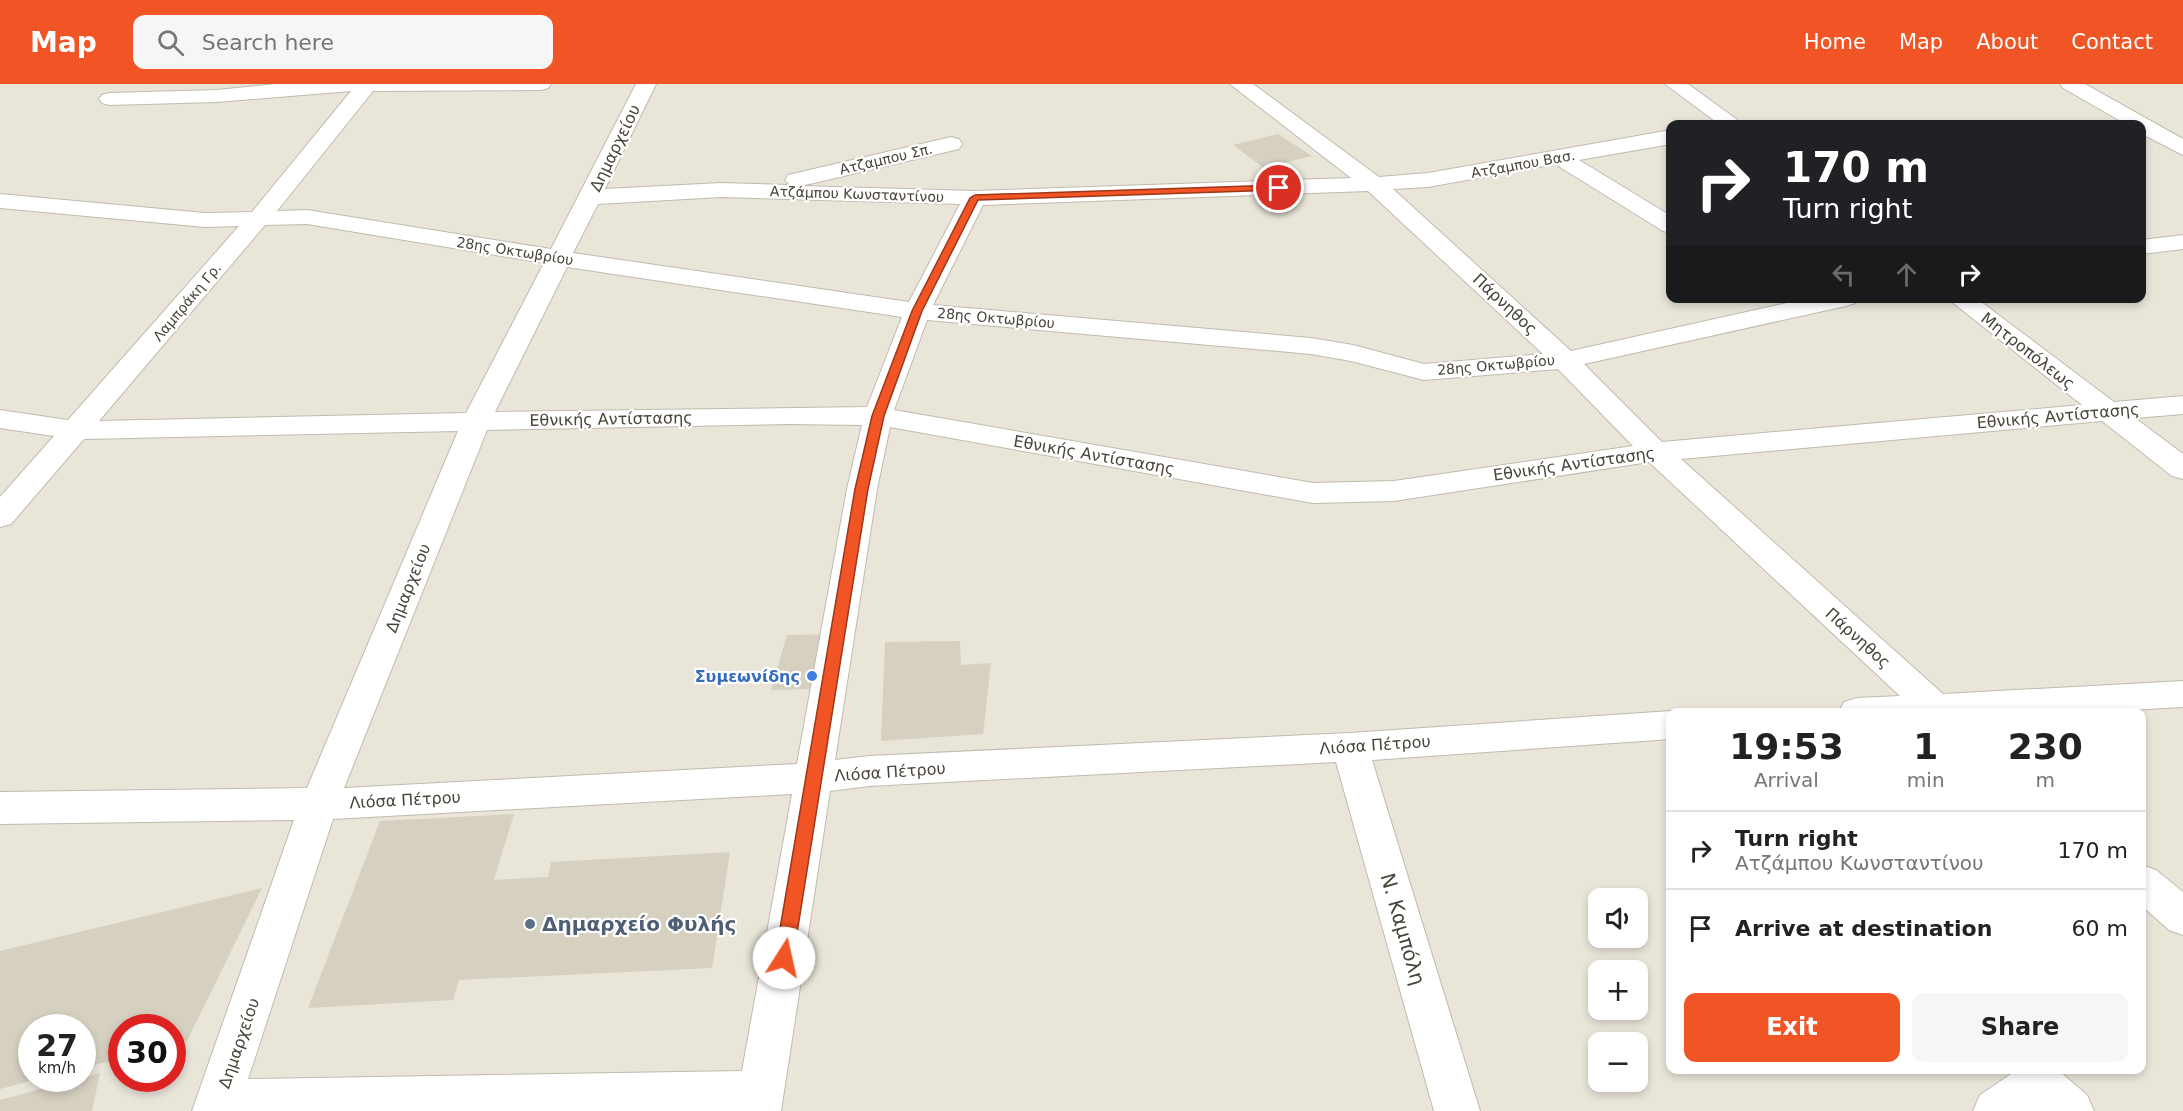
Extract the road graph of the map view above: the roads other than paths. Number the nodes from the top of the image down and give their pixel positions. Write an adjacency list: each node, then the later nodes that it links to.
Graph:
1 (541, 84): 6 (street)
2 (646, 84): 17 (street, Δημαρχείου)
3 (1240, 84): 15 (street, Πάρνηθος)
4 (1675, 84): 8 (street)
5 (2070, 84): 9 (street)
6 (367, 86): 7 (street); 20 (street, Λαμπράκη Γρ.)
7 (109, 99)
8 (1726, 120)
9 (2133, 120)
10 (2146, 127): 13 (street)
11 (1666, 138): 14 (street, Ατζαμπου Βασ.)
12 (951, 144): 16 (street, Ατζαμπου Σπ.)
13 (2183, 148)
14 (1560, 158): 15 (street, Ατζαμπου Βασ.); 21 (street)
15 (1374, 184): 18 (street, Ατζάμπου Κωνσταντίνου); 28 (street, Πάρνηθος)
16 (750, 191): 17 (street, Ατζάμπου Κωνσταντίνου); 18 (street, Ατζάμπου Κωνσταντίνου)
17 (591, 197): 24 (street, Δημαρχείου)
18 (975, 198): 27 (street)
19 (0, 201): 20 (street, 28ης Οκτωβρίου)
20 (259, 218): 24 (street, 28ης Οκτωβρίου); 34 (street, Λαμπράκη Γρ.)
21 (1666, 223)
22 (2183, 242): 23 (street)
23 (2147, 244)
24 (558, 258): 27 (street, 28ης Οκτωβρίου); 33 (street, Δημαρχείου)
25 (1796, 303): 28 (street, 28ης Οκτωβρίου)
26 (1965, 303): 30 (street, Μητροπόλεως)
27 (917, 311): 28 (street, 28ης Οκτωβρίου); 31 (street)
28 (1565, 360): 35 (street, Πάρνηθος)
29 (2183, 405): 30 (street, Εθνικής Αντίστασης)
30 (2106, 412): 35 (street, Εθνικής Αντίστασης); 36 (street, Μητροπόλεως)
31 (878, 416): 33 (street, Εθνικής Αντίστασης); 35 (street, Εθνικής Αντίστασης); 43 (street)
32 (0, 420): 34 (street, Εθνικής Αντίστασης)
33 (476, 422): 34 (street, Εθνικής Αντίστασης); 44 (street, Δημαρχείου)
34 (78, 430): 37 (street, Λαμπράκη Γρ.)
35 (1655, 452): 39 (street, Πάρνηθος)
36 (2183, 469)
37 (0, 517)
38 (2183, 694): 40 (street)
39 (1935, 708)
40 (1968, 708)
41 (1666, 725): 42 (street, Λιόσα Πέτρου)
42 (1350, 747): 43 (street, Λιόσα Πέτρου); 50 (street, Ν. Καμπόλη)
43 (815, 778): 44 (street, Λιόσα Πέτρου); 48 (street)
44 (319, 804): 45 (street, Λιόσα Πέτρου); 49 (street, Δημαρχείου)
45 (0, 808)
46 (2146, 885): 47 (street)
47 (2183, 917)
48 (759, 1102): 49 (street)
49 (217, 1106)
50 (1457, 1111)
51 (1996, 1111): 52 (street)
52 (2071, 1111)

